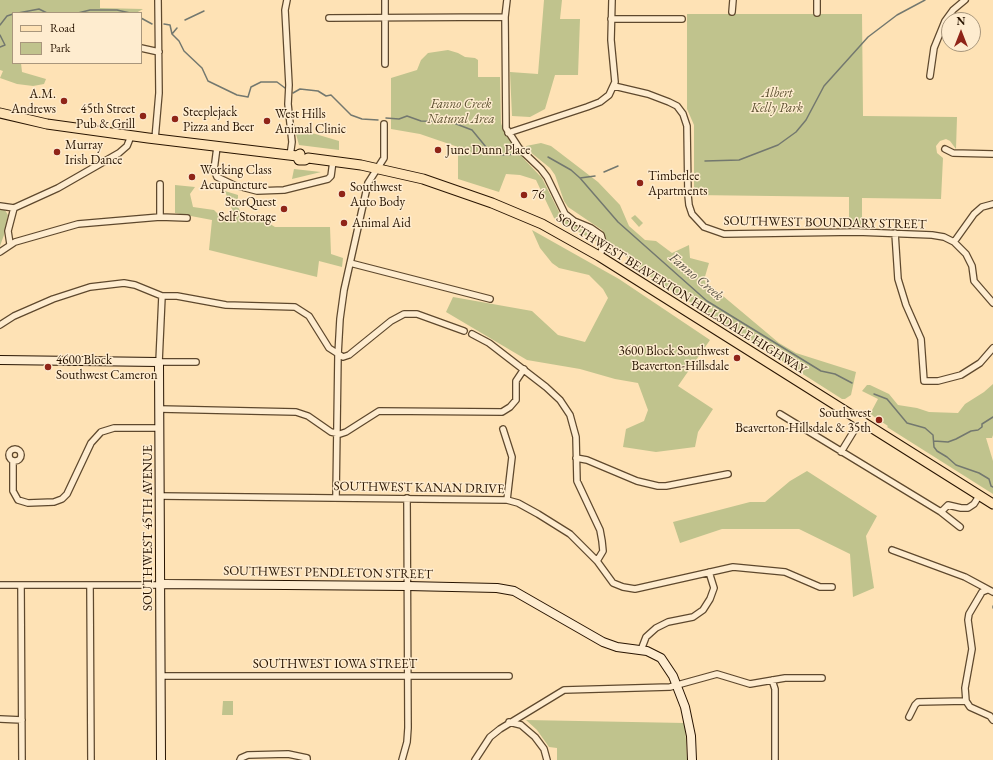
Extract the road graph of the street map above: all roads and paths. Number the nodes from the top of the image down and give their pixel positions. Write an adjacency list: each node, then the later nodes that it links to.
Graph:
1 (158, 0): 17 (street)
2 (286, 0): 29 (street)
3 (385, 0): 13 (street)
4 (507, 0): 11 (street)
5 (612, 0): 14 (street)
6 (733, 0): 9 (street)
7 (817, 0): 10 (street)
8 (965, 0): 19 (street)
9 (732, 12)
10 (817, 12)
11 (505, 17): 13 (street); 23 (street)
12 (330, 18): 13 (street)
13 (385, 18): 18 (street)
14 (611, 19): 15 (street); 20 (street)
15 (682, 19)
16 (142, 48): 17 (street)
17 (159, 52): 25 (street)
18 (385, 64)
19 (930, 76)
20 (614, 86): 23 (street); 38 (street, SOUTHWEST BOUNDARY STREET)
21 (0, 113): 24 (main road, SOUTHWEST BEAVERTON HILLSDALE HIGHWAY)
22 (384, 124): 31 (street)
23 (508, 133): 42 (street)
24 (131, 136): 25 (main road, SOUTHWEST BEAVERTON HILLSDALE HIGHWAY); 35 (street)
25 (155, 139): 26 (main road, SOUTHWEST BEAVERTON HILLSDALE HIGHWAY)
26 (217, 147): 29 (main road, SOUTHWEST BEAVERTON HILLSDALE HIGHWAY); 30 (street)
27 (945, 149): 28 (street)
28 (993, 154)
29 (294, 156): 30 (main road, SOUTHWEST BEAVERTON HILLSDALE HIGHWAY)
30 (333, 161): 31 (main road, SOUTHWEST BEAVERTON HILLSDALE HIGHWAY)
31 (378, 168): 42 (main road, SOUTHWEST BEAVERTON HILLSDALE HIGHWAY); 43 (street)
32 (160, 184): 36 (street)
33 (993, 204): 39 (street)
34 (0, 206): 35 (street)
35 (14, 208): 40 (street)
36 (160, 217): 37 (street); 40 (street)
37 (187, 218)
38 (895, 233): 39 (street, SOUTHWEST BOUNDARY STREET); 50 (street)
39 (954, 242): 46 (street)
40 (10, 244): 41 (street)
41 (0, 252)
42 (599, 256): 58 (main road, SOUTHWEST BEAVERTON HILLSDALE HIGHWAY)
43 (350, 263): 45 (street); 51 (street)
44 (162, 296): 47 (street); 51 (street); 53 (street, SOUTHWEST 45TH AVENUE)
45 (490, 299)
46 (993, 303)
47 (0, 325)
48 (464, 331): 51 (street)
49 (472, 334): 55 (street)
50 (993, 348)
51 (338, 355): 61 (street)
52 (0, 360): 53 (street)
53 (160, 362): 54 (street); 56 (street, SOUTHWEST 45TH AVENUE)
54 (196, 362)
55 (524, 369): 61 (street); 63 (street)
56 (160, 409): 59 (street, SOUTHWEST 45TH AVENUE); 61 (street)
57 (780, 414): 62 (street)
58 (860, 421): 62 (street); 67 (main road, SOUTHWEST BEAVERTON HILLSDALE HIGHWAY)
59 (160, 428): 64 (street); 66 (street, SOUTHWEST 45TH AVENUE)
60 (503, 429): 70 (street)
61 (337, 434): 68 (street)
62 (841, 452): 72 (street)
63 (576, 458): 65 (street); 75 (street)
64 (14, 461)
65 (728, 474)
66 (160, 496): 68 (street, SOUTHWEST KANAN DRIVE); 80 (street, SOUTHWEST 45TH AVENUE)
67 (979, 496): 71 (main road, SOUTHWEST BEAVERTON HILLSDALE HIGHWAY); 72 (street)
68 (336, 497): 69 (street, SOUTHWEST KANAN DRIVE)
69 (407, 498): 70 (street, SOUTHWEST KANAN DRIVE); 81 (street)
70 (507, 500): 75 (street, SOUTHWEST KANAN DRIVE)
71 (993, 504)
72 (941, 512): 73 (street)
73 (960, 527)
74 (892, 550): 83 (street)
75 (597, 561): 76 (street, SOUTHWEST KANAN DRIVE)
76 (709, 572): 82 (street, SOUTHWEST KANAN DRIVE); 85 (street)
77 (0, 585): 78 (street, SOUTHWEST PENDLETON STREET)
78 (21, 585): 79 (street, SOUTHWEST PENDLETON STREET); 95 (street)
79 (90, 585): 80 (street, SOUTHWEST PENDLETON STREET); 99 (street)
80 (160, 585): 81 (street, SOUTHWEST PENDLETON STREET); 87 (street, SOUTHWEST 45TH AVENUE)
81 (407, 586): 85 (street, SOUTHWEST PENDLETON STREET); 86 (street)
82 (832, 588)
83 (987, 590): 84 (street); 92 (street)
84 (993, 592)
85 (641, 650): 91 (street, SOUTHWEST PENDLETON STREET)
86 (408, 675): 87 (street, SOUTHWEST IOWA STREET); 88 (street, SOUTHWEST IOWA STREET); 103 (street)
87 (161, 676): 100 (street, SOUTHWEST 45TH AVENUE)
88 (509, 676)
89 (822, 678): 90 (street)
90 (772, 680): 91 (street); 107 (street)
91 (677, 686): 97 (street); 106 (street, SOUTHWEST PENDLETON STREET)
92 (966, 701): 93 (street); 96 (street)
93 (909, 718)
94 (0, 719): 95 (street)
95 (22, 720): 98 (street)
96 (993, 720)
97 (509, 722): 104 (street); 105 (street)
98 (22, 760)
99 (91, 760)
100 (161, 760)
101 (240, 760): 102 (street)
102 (307, 760)
103 (402, 760)
104 (475, 760)
105 (547, 760)
106 (692, 760)
107 (775, 760)

